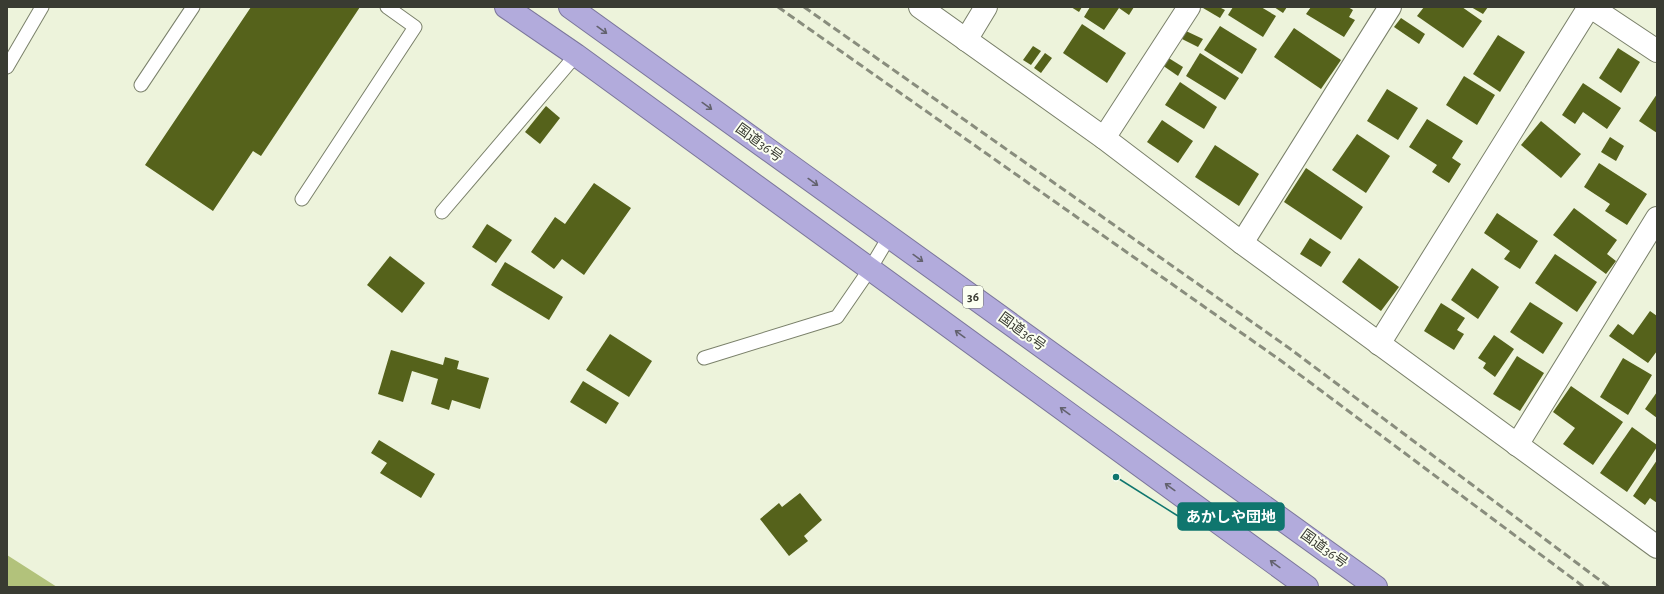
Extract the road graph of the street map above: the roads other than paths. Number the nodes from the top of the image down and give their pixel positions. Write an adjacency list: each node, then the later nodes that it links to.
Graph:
1 (42, 7): 14 (lane)
2 (193, 7): 15 (lane)
3 (387, 7): 17 (lane)
4 (506, 7): 13 (highway)
5 (570, 7): 20 (highway, 国道36号 / 36, one-way to 20)
6 (920, 7): 11 (street)
7 (986, 7): 11 (street)
8 (1189, 7): 16 (street)
9 (1390, 7): 21 (street)
10 (1590, 7): 12 (street); 23 (street)
11 (966, 40): 16 (street)
12 (1657, 51)
13 (576, 55): 18 (lane); 22 (highway)
14 (7, 67)
15 (141, 85)
16 (1104, 138): 21 (street)
17 (302, 199)
18 (442, 212)
19 (1657, 218): 25 (street)
20 (889, 237): 22 (lane); 28 (highway, 国道36号 / 36, one-way to 28)
21 (1242, 243): 23 (street)
22 (870, 269): 24 (lane); 27 (highway, one-way to 22)
23 (1379, 344): 25 (street)
24 (704, 358)
25 (1517, 445): 26 (street)
26 (1657, 547)
27 (1307, 587)
28 (1376, 587)

